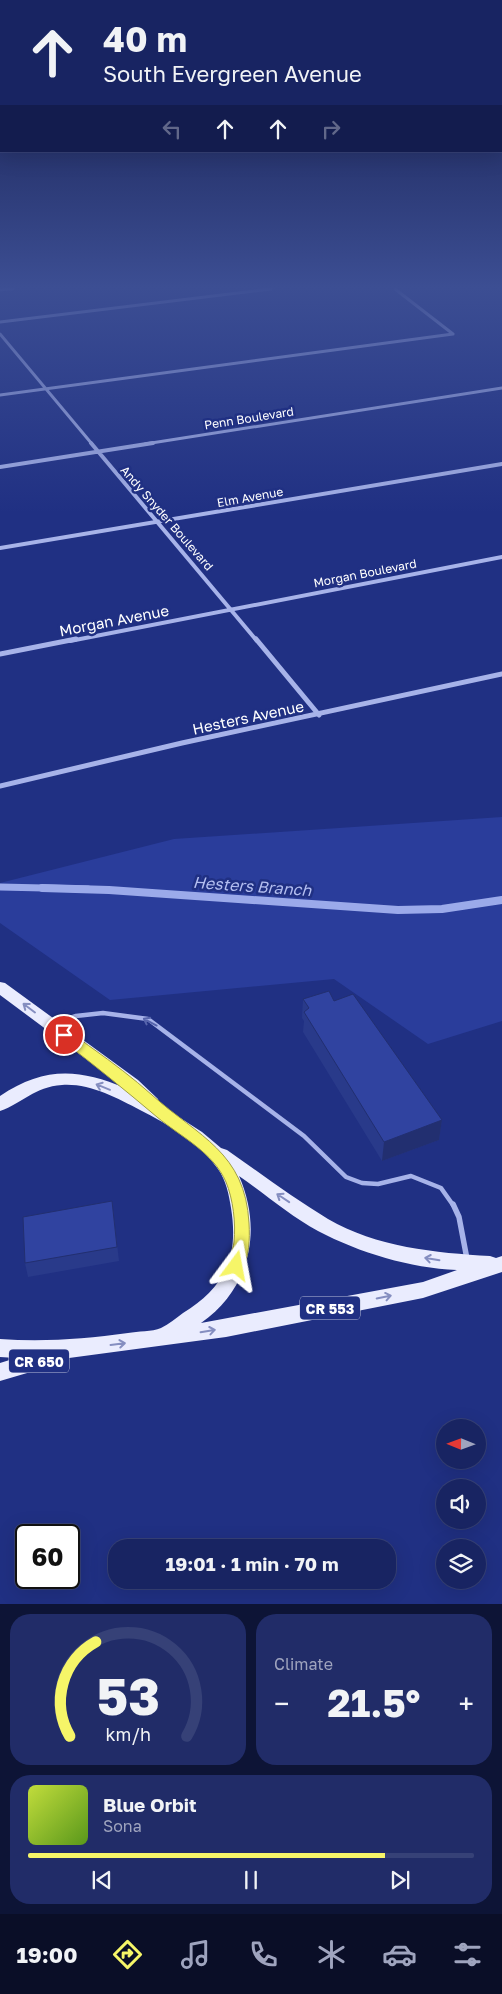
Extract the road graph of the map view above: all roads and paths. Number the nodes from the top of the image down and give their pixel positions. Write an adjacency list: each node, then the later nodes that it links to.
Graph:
1 (24, 364): 4 (street, Andy Snyder Boulevard)
2 (235, 364): 4 (street)
3 (502, 388): 6 (street, Penn Boulevard)
4 (45, 390): 5 (street); 6 (street, Andy Snyder Boulevard)
5 (0, 395)
6 (97, 452): 8 (street, Penn Boulevard); 9 (street, Andy Snyder Boulevard)
7 (502, 464): 9 (street, Elm Avenue)
8 (0, 467)
9 (158, 523): 10 (street, Elm Avenue); 12 (street, Andy Snyder Boulevard)
10 (0, 548)
11 (502, 557): 12 (street, Morgan Boulevard)
12 (232, 609): 13 (street, Morgan Avenue); 15 (street, Andy Snyder Boulevard)
13 (0, 654)
14 (502, 674): 15 (street, Hesters Avenue)
15 (319, 715): 16 (street, Hesters Avenue)
16 (0, 786)
17 (0, 987): 18 (main road, one-way to 17)
18 (50, 1024): 20 (main road); 22 (lane, one-way to 18)
19 (0, 1104): 20 (main road, one-way to 19)
20 (164, 1114): 21 (main road)
21 (199, 1140): 22 (main road, CR 553, one-way to 21); 24 (main road)
22 (467, 1263): 23 (main road, CR 553)
23 (500, 1264): 24 (main road, CR 553, one-way to 23)
24 (160, 1339): 26 (main road, one-way to 24)
25 (0, 1348): 26 (main road)
26 (78, 1349): 27 (main road, CR 650)
27 (0, 1372)

